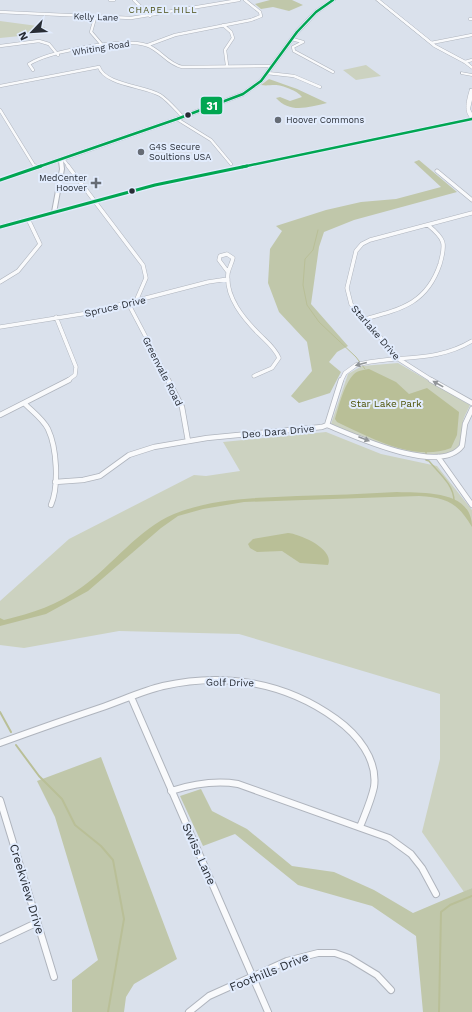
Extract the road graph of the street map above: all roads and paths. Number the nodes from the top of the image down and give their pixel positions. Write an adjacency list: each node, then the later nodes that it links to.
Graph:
1 (110, 0): 2 (street)
2 (114, 0)
3 (134, 0): 9 (street)
4 (239, 0): 9 (street, Kelly Lane)
5 (245, 0): 11 (street)
6 (333, 0): 13 (street)
7 (378, 0): 14 (main road)
8 (0, 12): 10 (street, Kelly Lane)
9 (150, 16): 10 (street, Kelly Lane)
10 (95, 18): 17 (street)
11 (223, 25): 15 (street); 21 (street)
12 (472, 35): 14 (street)
13 (292, 39): 22 (street); 25 (street)
14 (431, 43): 20 (main road)
15 (148, 45): 17 (street, Whiting Road); 21 (street)
16 (0, 46): 18 (street)
17 (103, 46): 18 (street, Whiting Road)
18 (58, 55): 24 (street, Whiting Road)
19 (472, 60): 20 (street)
20 (465, 62): 23 (main road)
21 (227, 65): 22 (street)
22 (271, 66): 26 (street)
23 (472, 68)
24 (33, 70)
25 (332, 72)
26 (267, 73): 30 (street); 34 (street)
27 (462, 73): 28 (main road)
28 (472, 75)
29 (0, 86): 34 (street)
30 (320, 87)
31 (472, 90): 32 (main road)
32 (470, 105): 35 (main road)
33 (0, 110): 39 (street)
34 (183, 117): 36 (street)
35 (471, 117): 38 (main road); 42 (main road)
36 (178, 120): 37 (street); 38 (street)
37 (62, 159): 39 (street); 42 (street); 44 (street)
38 (231, 164): 42 (main road)
39 (36, 168): 41 (street)
40 (437, 171): 43 (street)
41 (0, 180)
42 (94, 199): 44 (main road); 53 (street)
43 (472, 200)
44 (54, 210): 46 (main road); 47 (main road)
45 (472, 213): 48 (street, Starlake Drive)
46 (28, 219): 49 (main road); 52 (street)
47 (0, 222)
48 (428, 225): 56 (street); 56 (street, Starlake Drive)
49 (0, 227)
50 (228, 272): 50 (street); 51 (street)
51 (228, 279): 53 (street, Spruce Drive); 60 (street)
52 (0, 282)
53 (136, 301): 54 (street, Spruce Drive)
54 (128, 303): 55 (street, Spruce Drive); 66 (street, Greenvale Road)
55 (56, 317): 57 (street, Spruce Drive); 62 (street)
56 (365, 319): 59 (street, Starlake Drive)
57 (0, 327)
58 (472, 341): 59 (street)
59 (400, 360): 61 (street, Starlake Drive, one-way to 59); 65 (street, one-way to 65)
60 (254, 376)
61 (472, 403)
62 (25, 404): 64 (street); 68 (street)
63 (472, 409): 67 (street, Deo Dara Drive)
64 (0, 416)
65 (327, 425): 66 (street, Deo Dara Drive); 67 (street, Deo Dara Drive, one-way to 67)
66 (188, 441): 68 (street, Deo Dara Drive)
67 (438, 457): 70 (street)
68 (55, 482): 69 (street)
69 (51, 505)
70 (472, 505)
71 (130, 696): 72 (street, Golf Drive); 73 (street, Swiss Lane); 75 (street, Golf Drive)
72 (0, 743)
73 (171, 791): 75 (street); 80 (street, Swiss Lane)
74 (0, 800): 77 (street, Creekview Drive)
75 (360, 827): 76 (street)
76 (436, 894)
77 (36, 923): 78 (street); 79 (street, Creekview Drive)
78 (0, 940)
79 (54, 977)
80 (253, 977): 81 (street, Foothills Drive); 82 (street, Foothills Drive); 83 (street, Swiss Lane)
81 (391, 990)
82 (189, 1012)
83 (268, 1012)

